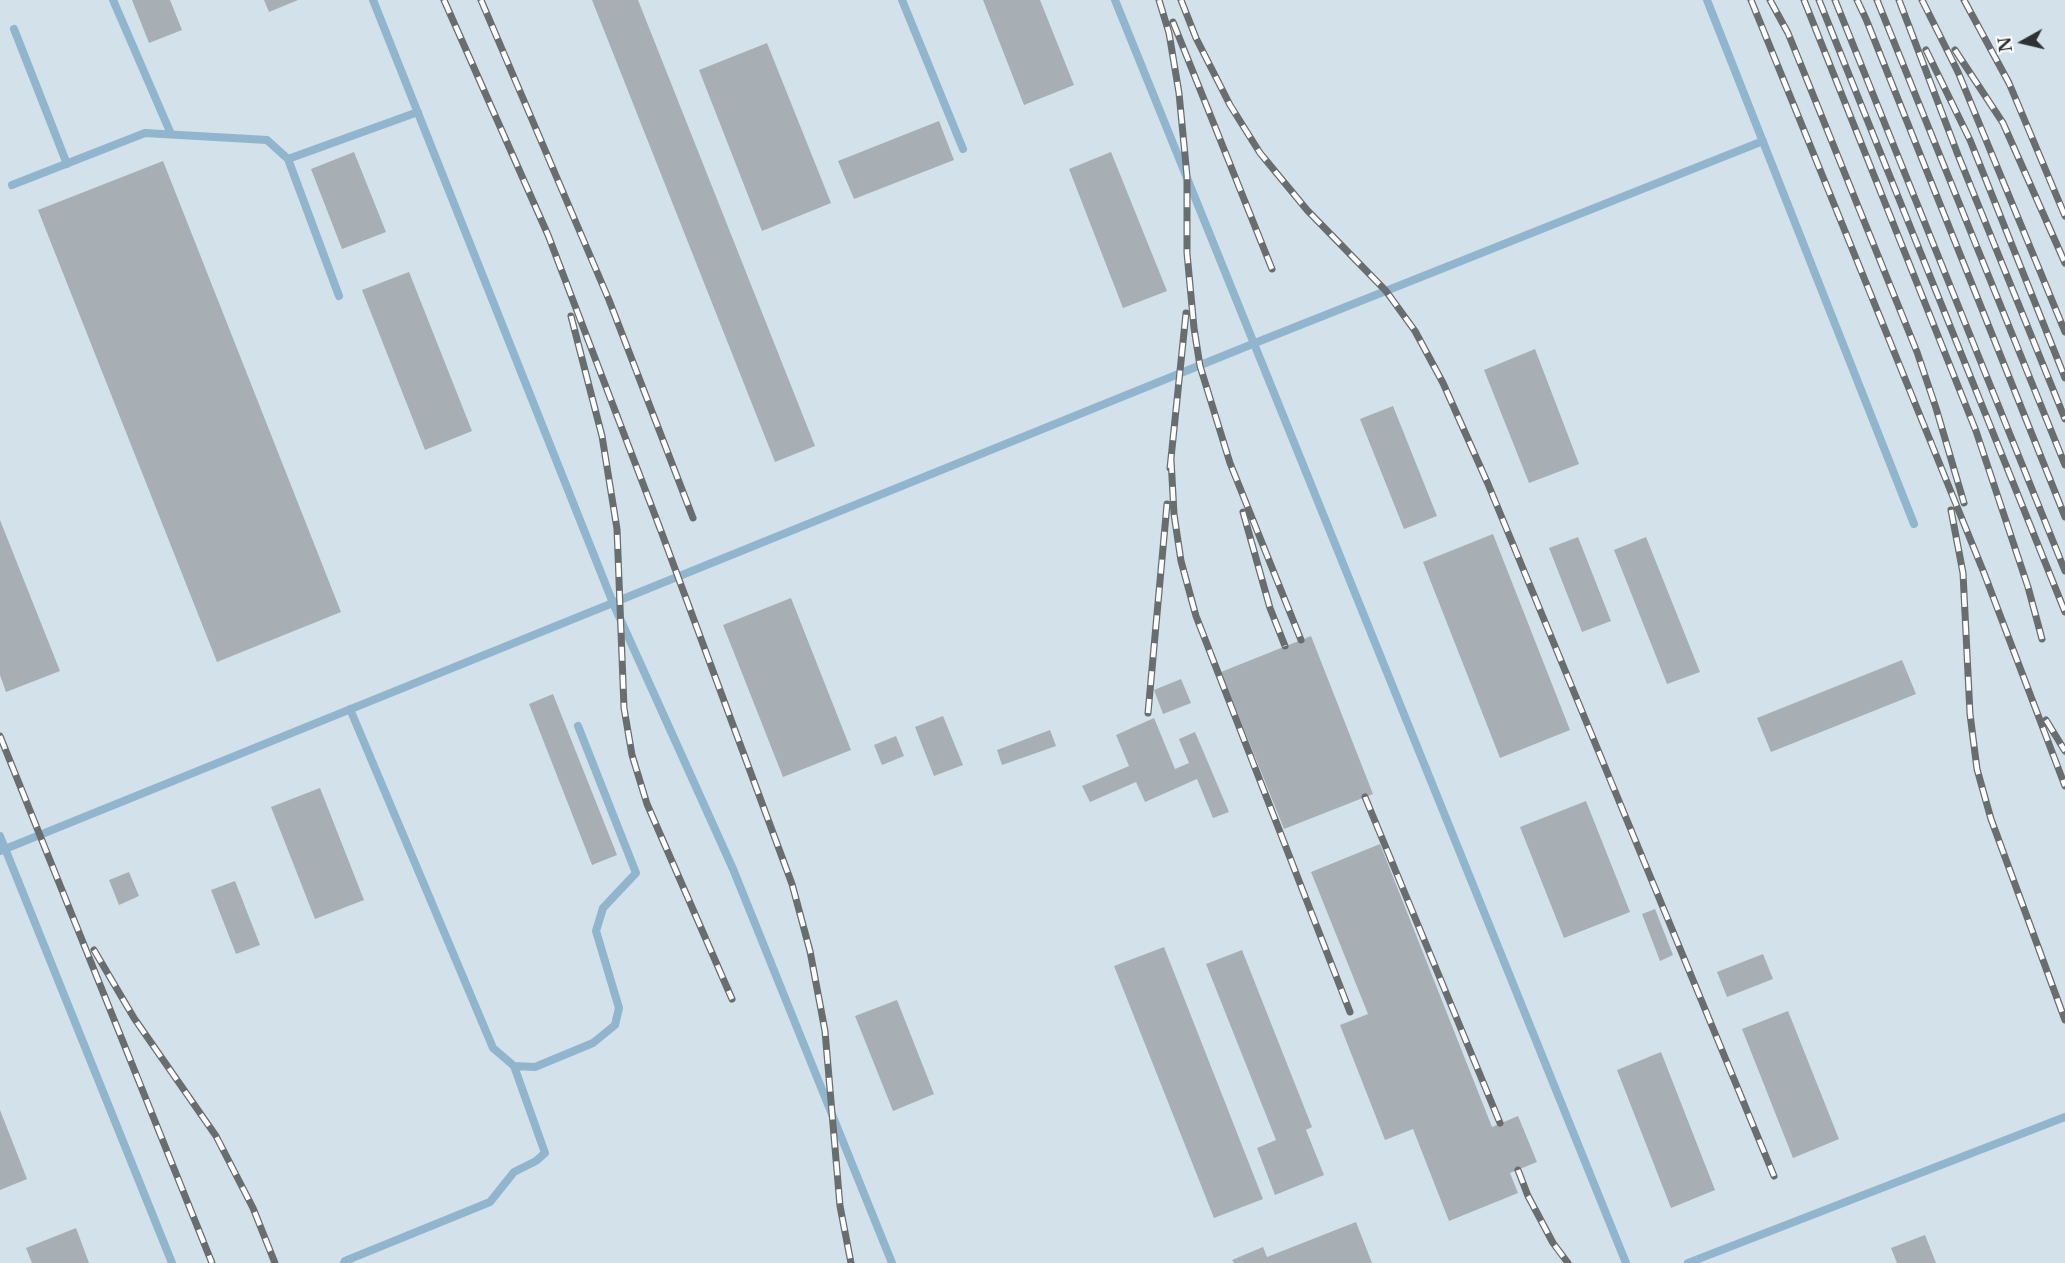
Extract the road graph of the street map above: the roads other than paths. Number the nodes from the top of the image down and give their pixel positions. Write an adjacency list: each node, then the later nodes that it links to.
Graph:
1 (113, 0): 8 (lane)
2 (373, 0): 7 (lane)
3 (902, 0): 10 (lane)
4 (1115, 0): 15 (lane)
5 (1707, 0): 9 (lane)
6 (14, 29): 12 (lane)
7 (418, 112): 11 (lane); 17 (lane)
8 (171, 134): 11 (lane); 12 (lane)
9 (1763, 141): 15 (lane); 16 (lane)
10 (963, 149)
11 (288, 159): 14 (lane)
12 (67, 164): 13 (lane)
13 (12, 185)
14 (339, 296)
15 (1255, 343): 17 (lane); 27 (lane)
16 (1914, 524)
17 (613, 603): 18 (lane); 26 (lane)
18 (350, 709): 21 (lane); 22 (lane)
19 (578, 726): 22 (lane)
20 (0, 836): 21 (lane)
21 (3, 850): 24 (lane)
22 (514, 1066): 25 (lane)
23 (2065, 1117): 28 (lane)
24 (172, 1263)
25 (344, 1263)
26 (892, 1263)
27 (1626, 1263)
28 (1688, 1263)

